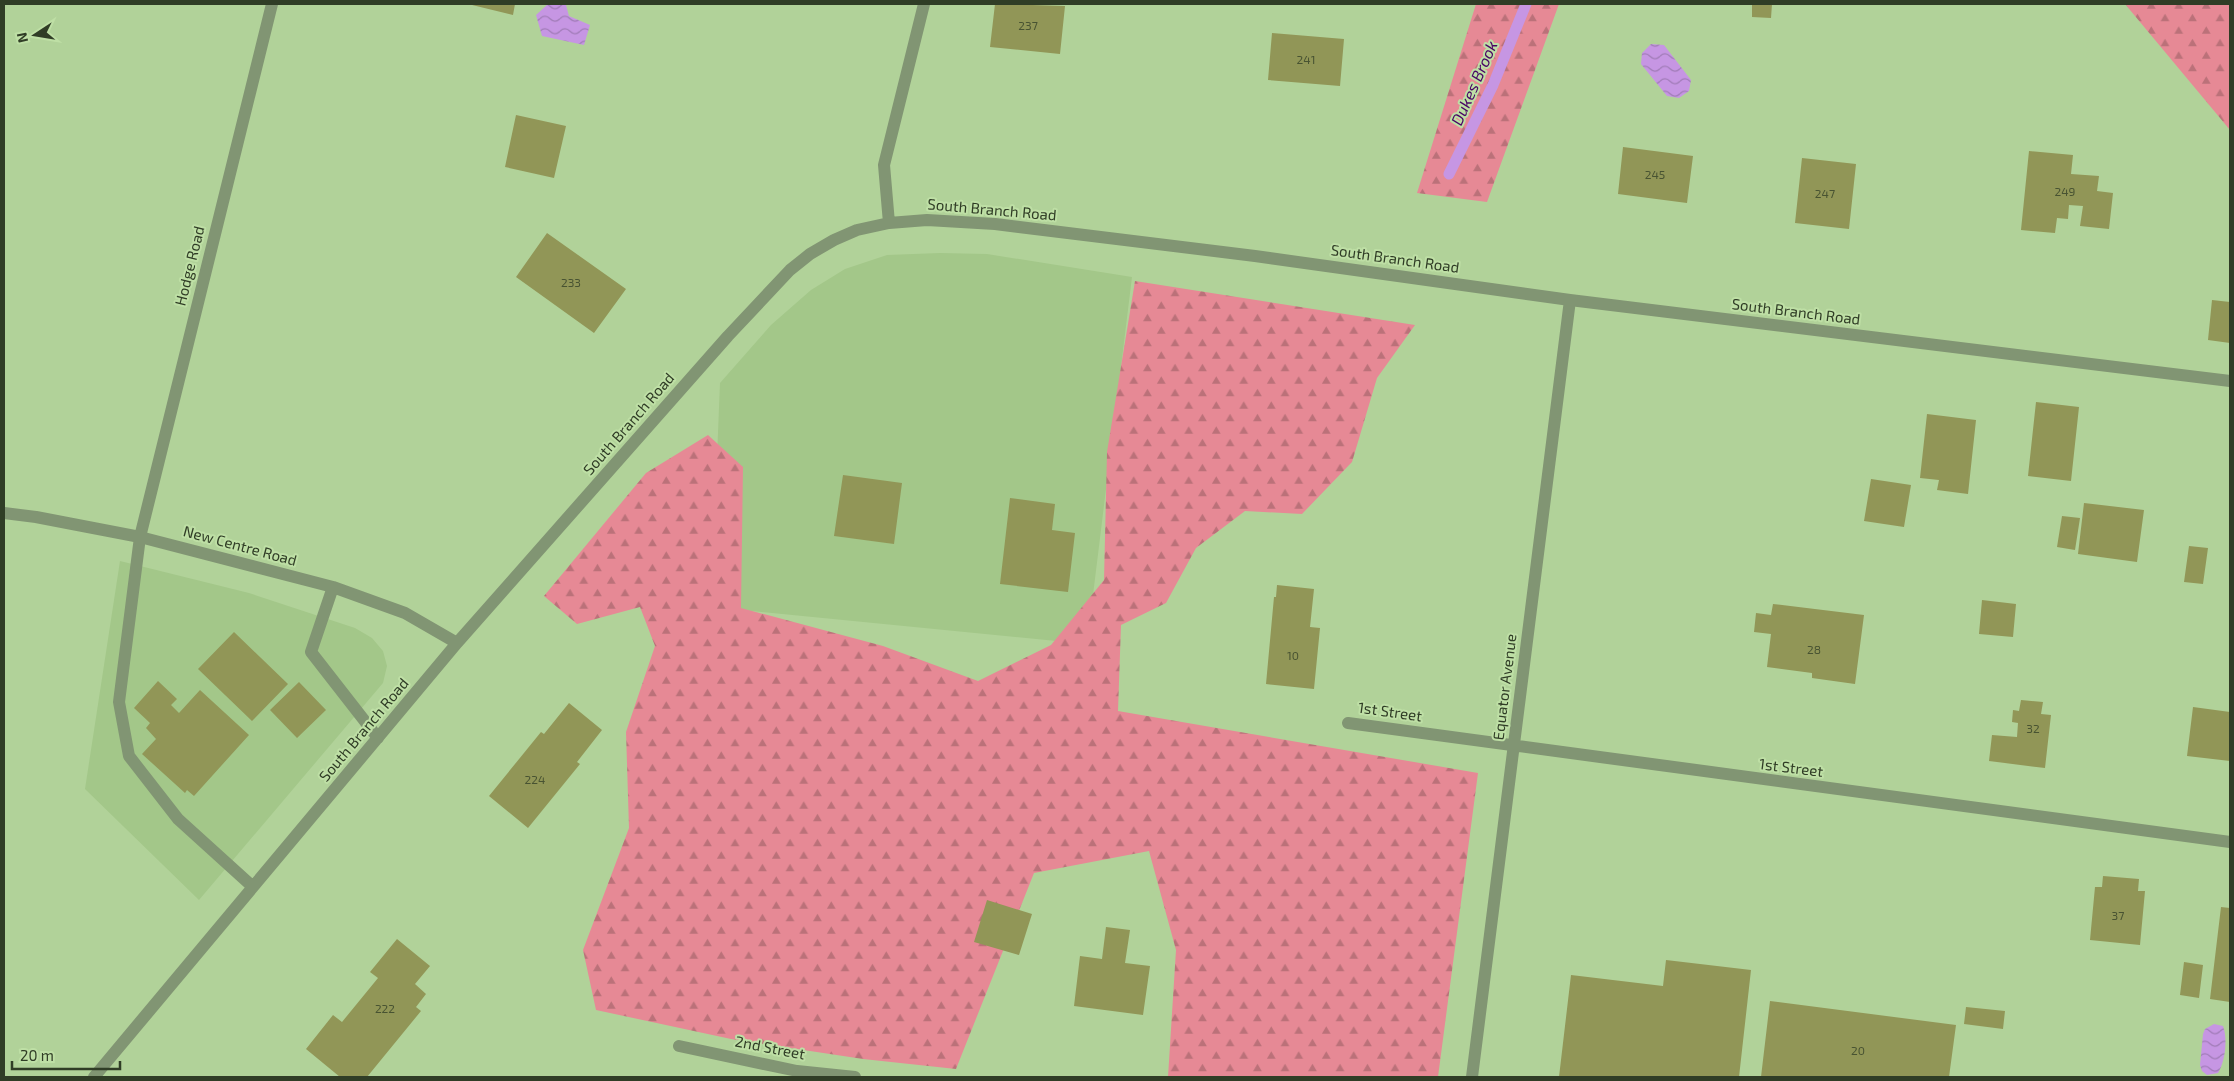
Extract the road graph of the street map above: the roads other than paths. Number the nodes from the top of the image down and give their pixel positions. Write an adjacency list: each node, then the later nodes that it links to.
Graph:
1 (272, 4): 7 (street, Hodge Road)
2 (924, 4): 3 (street)
3 (889, 223): 4 (street, South Branch Road); 9 (street, South Branch Road)
4 (1570, 300): 5 (street, South Branch Road); 12 (street, Equator Avenue)
5 (2230, 381)
6 (4, 513): 7 (street, New Centre Road)
7 (140, 537): 8 (street, New Centre Road); 14 (street, Hodge Road)
8 (333, 587): 9 (street, New Centre Road); 11 (street)
9 (457, 643): 11 (street, South Branch Road)
10 (1348, 723): 12 (street, 1st Street)
11 (378, 738): 14 (street, South Branch Road)
12 (1514, 747): 13 (street, 1st Street); 18 (street, Equator Avenue)
13 (2230, 842)
14 (254, 887): 16 (street, South Branch Road)
15 (679, 1046): 17 (street, 2nd Street)
16 (94, 1077)
17 (855, 1077)
18 (1472, 1077)

